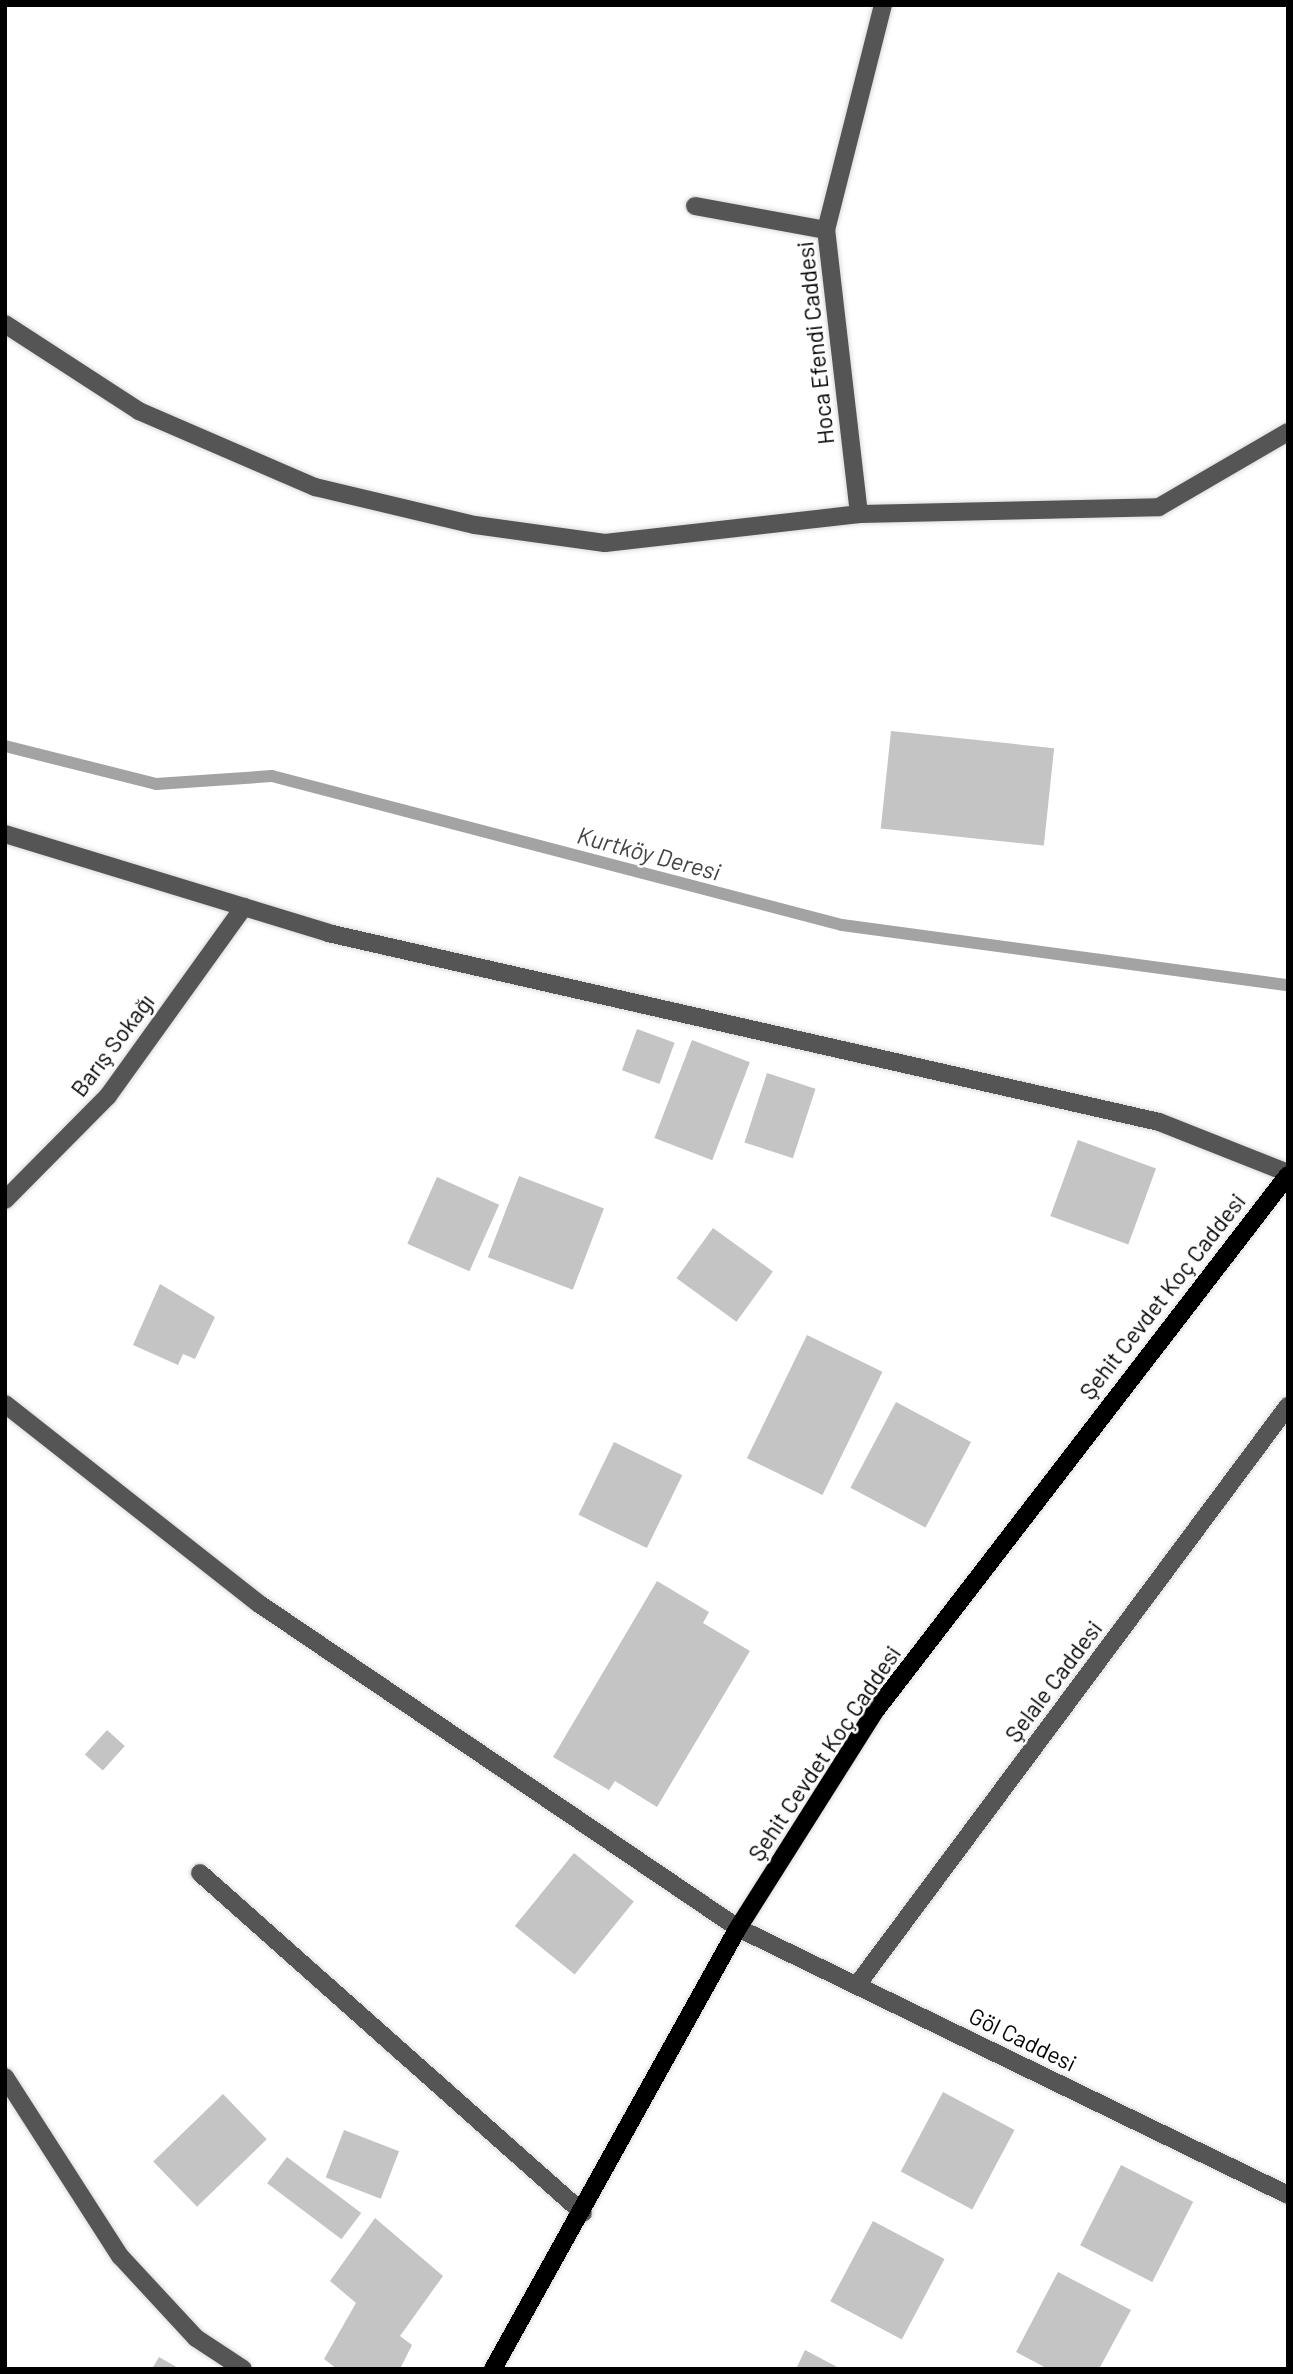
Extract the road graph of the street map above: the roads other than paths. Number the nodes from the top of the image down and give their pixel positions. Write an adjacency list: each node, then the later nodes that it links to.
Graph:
1 (883, 5): 3 (street, Hoca Efendi Caddesi)
2 (695, 206): 3 (street)
3 (826, 230): 6 (street, Hoca Efendi Caddesi)
4 (5, 324): 6 (street)
5 (1288, 432): 6 (street)
6 (859, 514)
7 (5, 834): 8 (street)
8 (244, 907): 9 (street); 10 (street, Barış Sokağı)
9 (1288, 1174): 14 (main road, Şehit Cevdet Koç Caddesi)
10 (5, 1200)
11 (5, 1404): 14 (street, Göl Caddesi)
12 (1288, 1406): 15 (street, Şelale Caddesi)
13 (200, 1873): 18 (street)
14 (738, 1927): 15 (street, Göl Caddesi); 18 (main road, Şehit Cevdet Koç Caddesi)
15 (857, 1985): 17 (street, Göl Caddesi)
16 (5, 2077): 19 (street)
17 (1288, 2195)
18 (583, 2213): 20 (main road, Şehit Cevdet Koç Caddesi)
19 (243, 2369)
20 (493, 2369)

